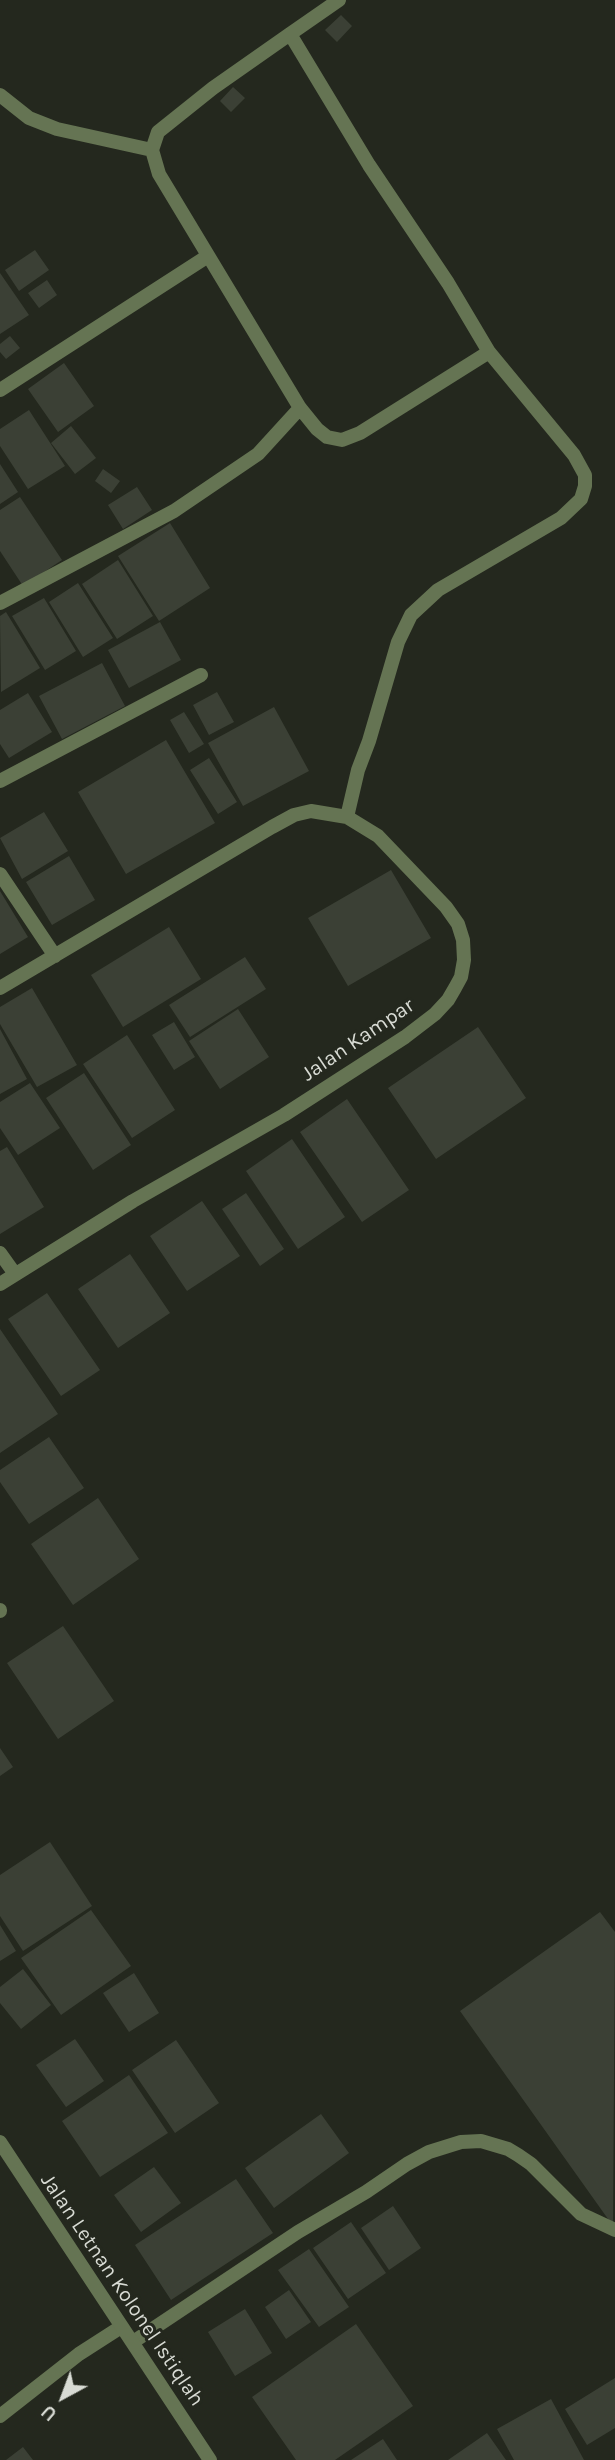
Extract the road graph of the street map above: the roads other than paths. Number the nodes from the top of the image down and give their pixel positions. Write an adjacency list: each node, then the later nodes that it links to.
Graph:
1 (339, 0): 2 (street)
2 (290, 34): 4 (street); 6 (street)
3 (0, 95): 4 (street)
4 (152, 150): 5 (street)
5 (208, 256): 7 (street); 8 (street)
6 (489, 352): 8 (street); 12 (street)
7 (0, 390)
8 (300, 408): 9 (street)
9 (0, 603)
10 (201, 676): 11 (street)
11 (0, 781)
12 (347, 817): 14 (street, Jalan Kampar); 17 (street, Jalan Kampar)
13 (0, 874): 14 (street)
14 (55, 956): 15 (street, Jalan Kampar)
15 (0, 988)
16 (0, 1253): 17 (street)
17 (15, 1273): 18 (street, Jalan Kampar)
18 (0, 1284)
19 (0, 2143): 21 (street, Jalan Letnan Kolonel Istiqlah)
20 (615, 2230): 22 (street)
21 (121, 2327): 22 (street, Jalan Letnan Kolonel Istiqlah); 23 (street)
22 (133, 2342): 24 (street, Jalan Letnan Kolonel Istiqlah)
23 (0, 2416)
24 (210, 2460)

